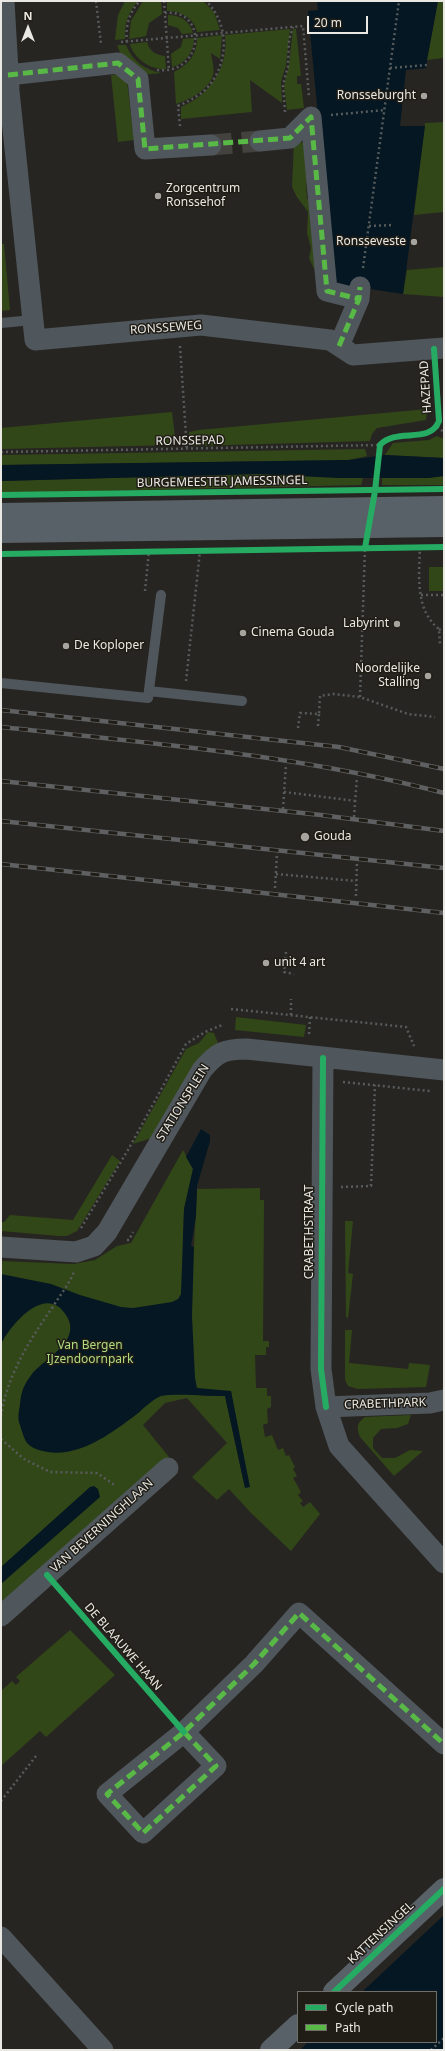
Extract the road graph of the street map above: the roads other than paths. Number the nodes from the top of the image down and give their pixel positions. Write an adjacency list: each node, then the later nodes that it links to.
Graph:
1 (4, 1): 2 (street, RONSSEWEG)
2 (6, 86): 4 (street); 5 (street, RONSSEWEG)
3 (260, 141): 7 (street)
4 (211, 145)
5 (33, 320): 6 (lane); 7 (street, RONSSEWEG)
6 (1, 323)
7 (339, 346): 8 (street, RONSSEWEG)
8 (444, 348)
9 (444, 507): 10 (main road)
10 (1, 514)
11 (444, 526): 12 (main road)
12 (1, 532)
13 (160, 600): 15 (lane)
14 (1, 683): 15 (lane)
15 (149, 691): 16 (lane)
16 (242, 701)
17 (323, 1058): 18 (street, STATIONSPLEIN); 19 (street, STATIONSPLEIN); 21 (street, CRABETHSTRAAT)
18 (444, 1070)
19 (1, 1247)
20 (444, 1400): 21 (street, CRABETHPARK)
21 (326, 1407): 23 (street, CRABETHSTRAAT)
22 (168, 1468): 24 (street, VAN BEVERNINGHLAAN)
23 (444, 1563)
24 (1, 1616)
25 (184, 1732): 25 (street); 26 (street)
26 (444, 1744)
27 (444, 1889): 29 (main road, KATTENSINGEL)
28 (1, 1937): 31 (street)
29 (335, 1991)
30 (297, 2026): 32 (main road)
31 (103, 2050)
32 (271, 2050)

